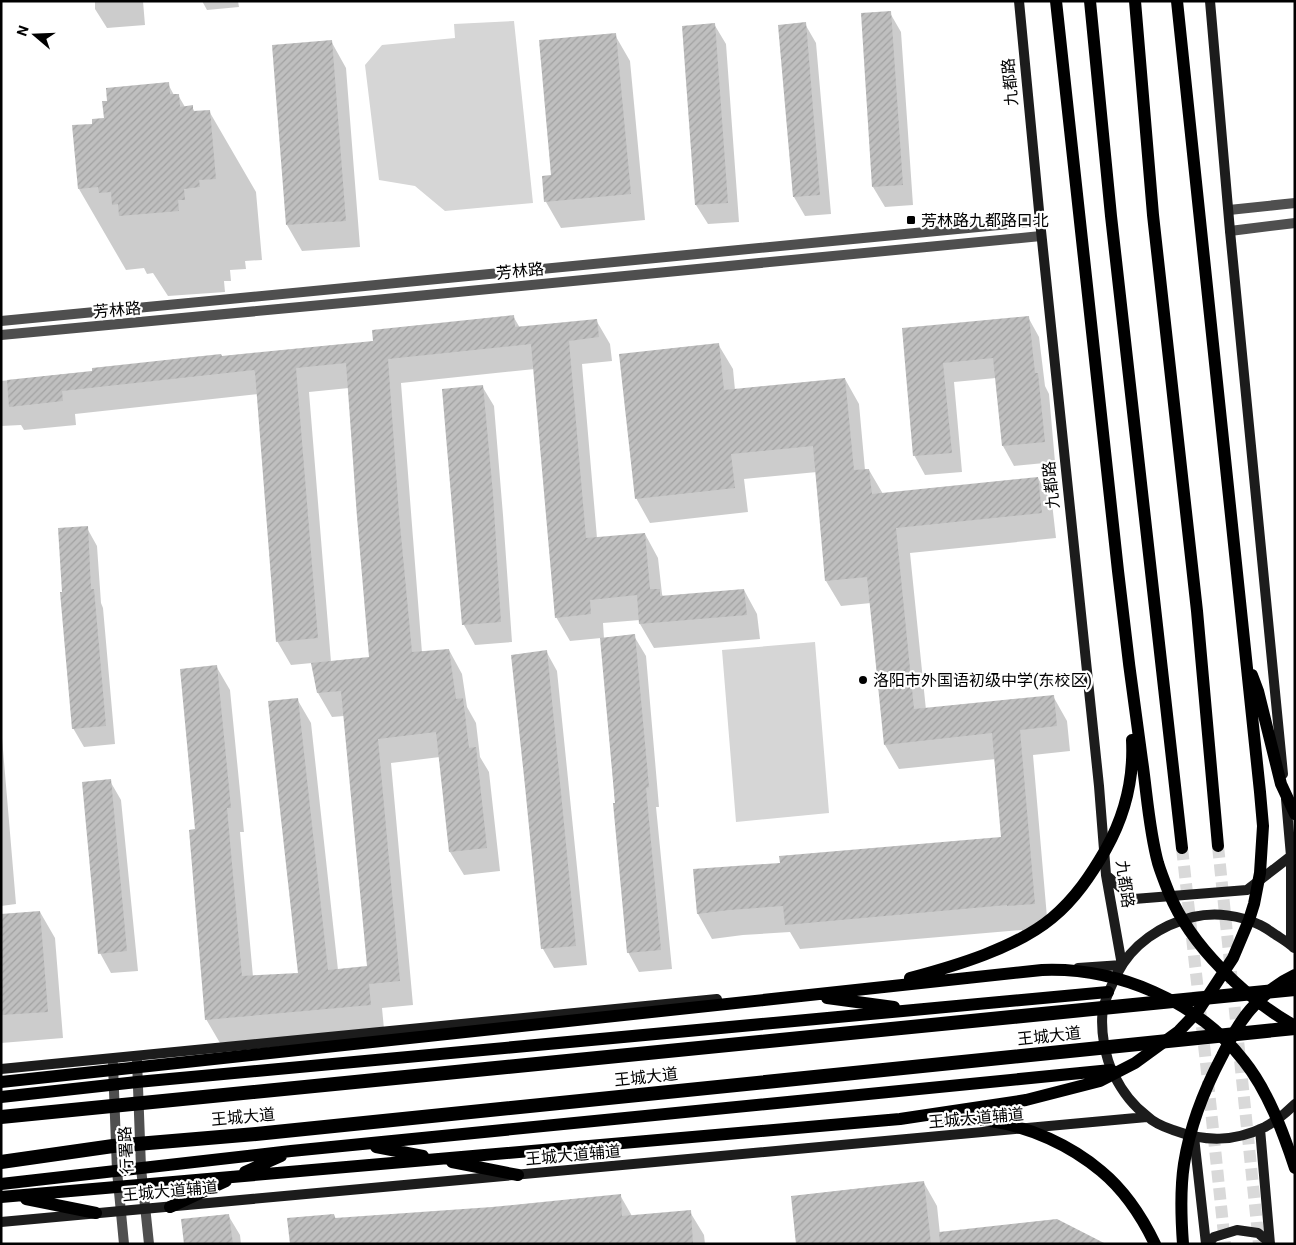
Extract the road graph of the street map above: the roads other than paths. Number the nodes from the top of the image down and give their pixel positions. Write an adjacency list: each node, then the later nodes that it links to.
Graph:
1 (1019, 1): 9 (main road, 九都路)
2 (1056, 1): 16 (main road)
3 (1090, 1): 19 (main road)
4 (1135, 1): 18 (main road)
5 (1176, 1): 15 (main road)
6 (1210, 1): 8 (main road)
7 (1295, 203): 8 (street)
8 (1229, 210): 11 (main road)
9 (1040, 221): 12 (main road, 九都路); 13 (street, 芳林路)
10 (1295, 224): 11 (street)
11 (1230, 231): 20 (main road)
12 (1041, 236): 14 (street, 芳林路); 21 (main road, 九都路)
13 (1, 321)
14 (1, 336)
15 (1245, 656): 17 (main road); 42 (main road)
16 (1129, 670): 25 (main road); 30 (main road)
17 (1295, 814)
18 (1218, 846)
19 (1182, 848)
20 (1291, 856): 21 (main road); 22 (main road)
21 (1106, 875): 23 (main road, 九都路)
22 (1293, 946): 23 (main road)
23 (1122, 964): 27 (main road); 28 (main road)
24 (1295, 975): 63 (main road)
25 (870, 988): 35 (main road); 49 (main road)
26 (1295, 989): 40 (highway, 王城大道)
27 (784, 992): 29 (main road); 31 (main road)
28 (1108, 992): 29 (main road); 34 (main road)
29 (916, 1010): 36 (main road)
30 (1295, 1027): 47 (highway, 王城大道)
31 (137, 1055): 32 (main road); 36 (street, 行署路)
32 (113, 1058): 33 (main road); 37 (street, 行署路)
33 (1, 1069)
34 (1111, 1070): 41 (main road); 45 (main road)
35 (1, 1082)
36 (137, 1082): 37 (main road); 48 (street, 行署路)
37 (114, 1085): 38 (main road); 50 (street, 行署路)
38 (1, 1097)
39 (1295, 1104): 43 (main road)
40 (1, 1117)
41 (1148, 1117): 44 (main road); 51 (main road, 王城大道辅道)
42 (900, 1119): 53 (main road); 62 (main road)
43 (1260, 1129): 44 (main road); 59 (main road)
44 (1194, 1137): 64 (main road)
45 (362, 1144): 46 (main road); 51 (main road)
46 (291, 1151): 48 (main road); 54 (main road)
47 (1, 1162)
48 (141, 1168): 50 (main road); 55 (street, 行署路)
49 (1295, 1168)
50 (117, 1171): 52 (main road); 56 (street, 行署路)
51 (518, 1175): 54 (main road, 王城大道辅道)
52 (1, 1184)
53 (1, 1196): 57 (main road)
54 (170, 1207): 55 (main road, 王城大道辅道)
55 (145, 1209): 56 (main road, 王城大道辅道); 61 (street, 行署路)
56 (121, 1210): 57 (main road, 王城大道辅道); 60 (street, 行署路)
57 (96, 1213): 58 (main road, 王城大道辅道)
58 (1, 1222)
59 (1270, 1243): 64 (main road)
60 (124, 1244)
61 (148, 1244)
62 (1155, 1244)
63 (1183, 1244)
64 (1207, 1244)

